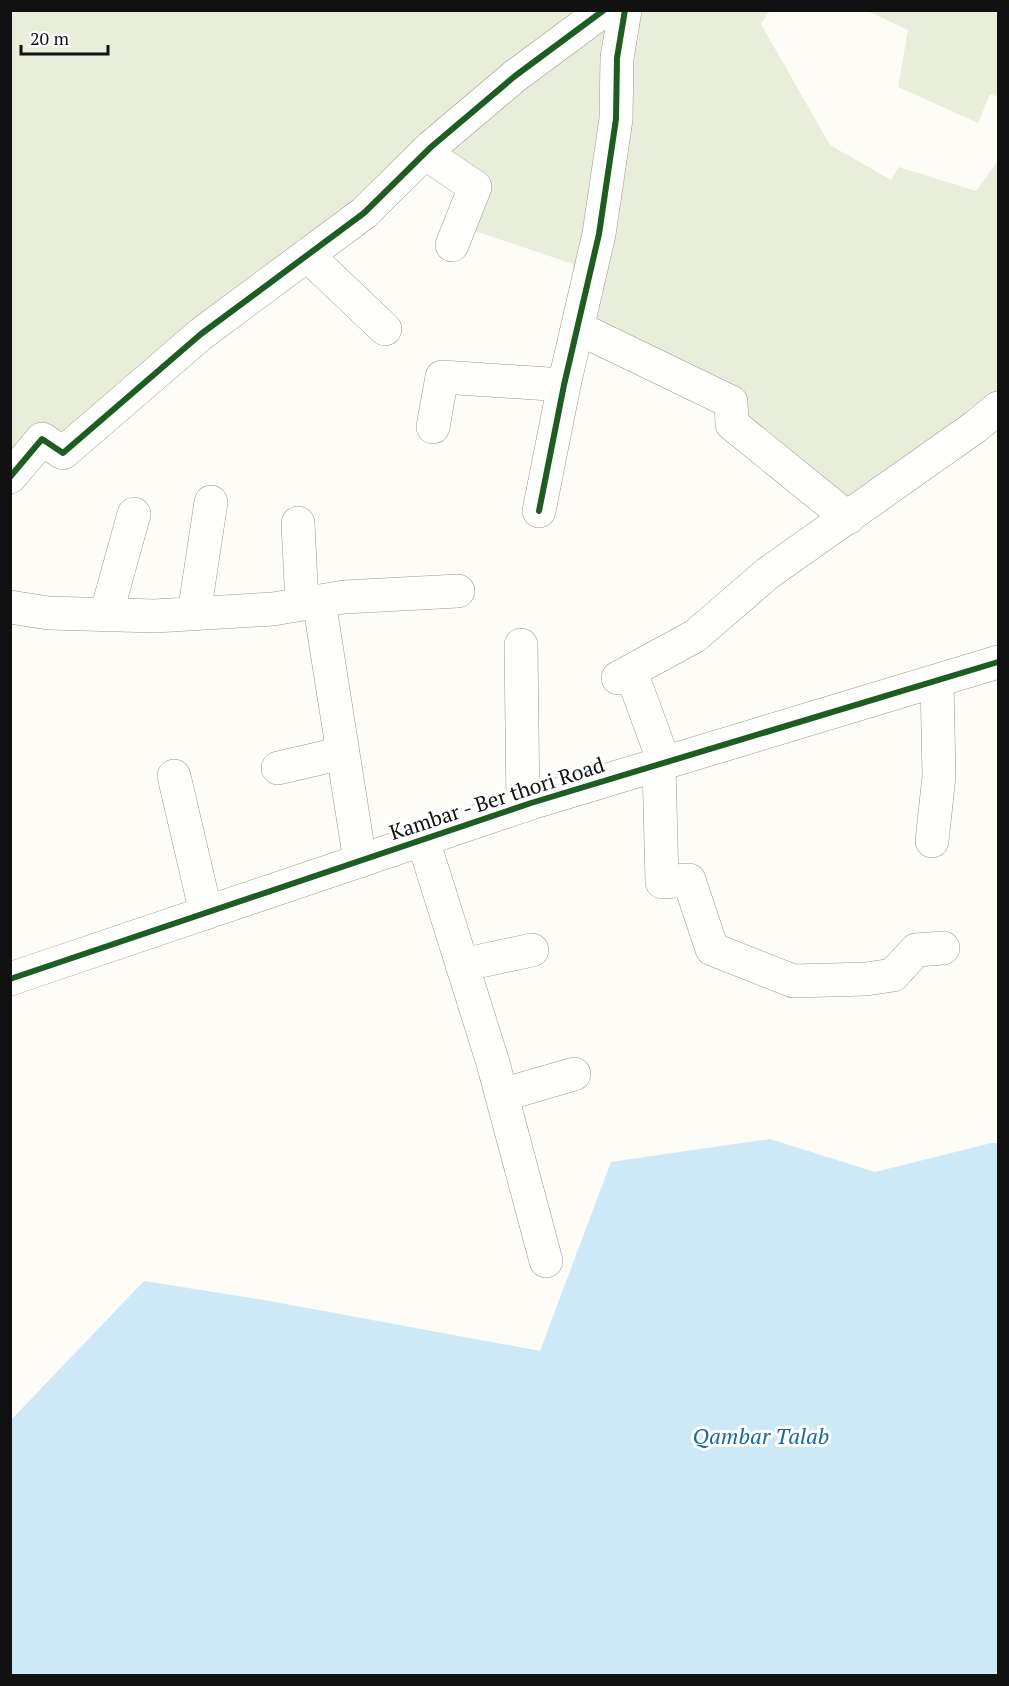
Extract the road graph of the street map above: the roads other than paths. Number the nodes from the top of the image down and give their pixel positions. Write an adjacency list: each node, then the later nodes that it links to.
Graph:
1 (604, 10): 3 (street)
2 (625, 10): 6 (street)
3 (425, 153): 4 (street); 5 (street)
4 (452, 245)
5 (307, 255): 7 (street); 11 (street)
6 (578, 328): 8 (street); 15 (street)
7 (385, 329)
8 (564, 385): 10 (street); 13 (street)
9 (999, 408): 15 (street)
10 (433, 427)
11 (10, 477)
12 (211, 502): 20 (street)
13 (539, 511)
14 (134, 514): 21 (street)
15 (848, 518): 26 (street)
16 (298, 524): 18 (street)
17 (458, 591): 18 (street)
18 (311, 603): 20 (street); 25 (street)
19 (10, 607): 21 (street)
20 (194, 614): 21 (street)
21 (106, 615)
22 (521, 645): 29 (street)
23 (999, 662): 24 (street, Kambar - Ber thori Road)
24 (937, 681): 26 (street, Kambar - Ber thori Road); 31 (street)
25 (343, 753): 27 (street); 32 (street)
26 (662, 763): 29 (street, Kambar - Ber thori Road); 34 (street)
27 (278, 768)
28 (174, 776): 33 (street)
29 (523, 806): 30 (street, Kambar - Ber thori Road)
30 (423, 840): 32 (street, Kambar - Ber thori Road); 36 (street)
31 (932, 841)
32 (360, 861): 33 (street, Kambar - Ber thori Road)
33 (206, 913): 37 (street, Kambar - Ber thori Road)
34 (943, 948)
35 (532, 950): 36 (street)
36 (462, 965): 39 (street)
37 (10, 979)
38 (574, 1074): 39 (street)
39 (502, 1095): 40 (street)
40 (546, 1261)

